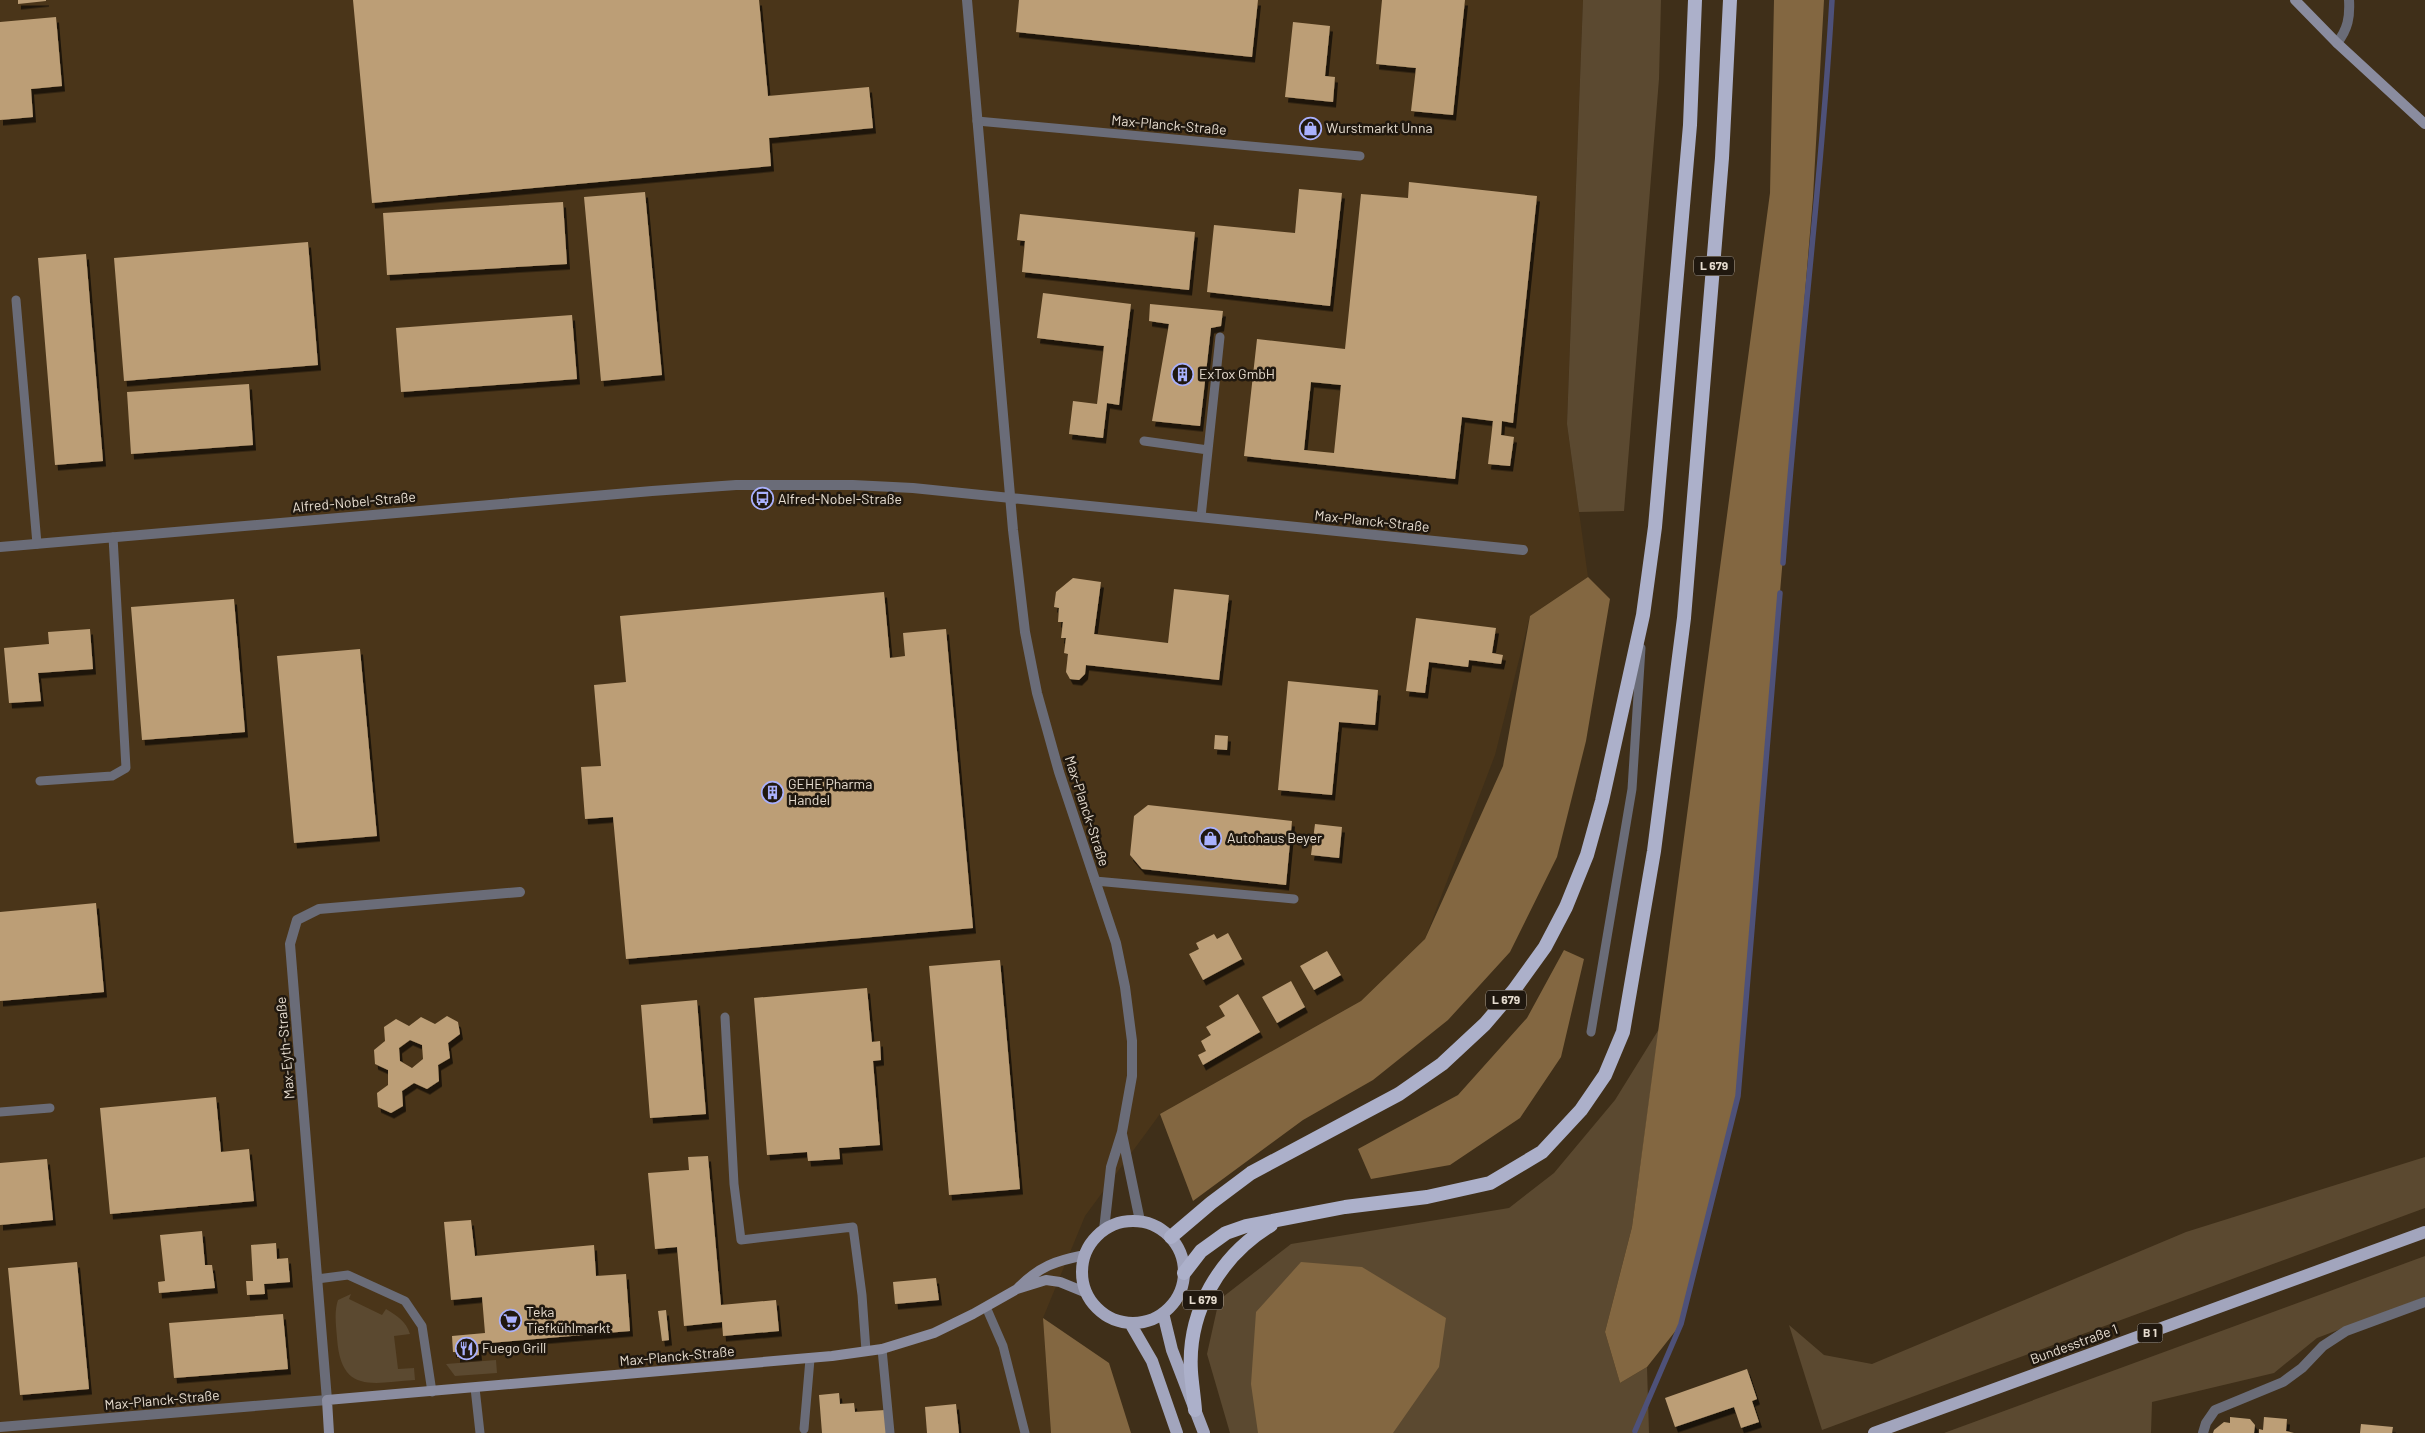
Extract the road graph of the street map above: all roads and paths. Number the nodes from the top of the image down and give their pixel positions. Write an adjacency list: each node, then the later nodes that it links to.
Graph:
1 (967, 0): 7 (street, Max-Planck-Straße)
2 (1695, 0): 20 (highway, L 679)
3 (1730, 0): 30 (highway, L 679)
4 (2295, 0): 6 (main road)
5 (2349, 0): 6 (street)
6 (2337, 42): 8 (main road)
7 (977, 122): 9 (lane, Max-Planck-Straße); 14 (street, Max-Planck-Straße)
8 (2425, 124)
9 (1360, 156)
10 (16, 300): 17 (lane)
11 (1220, 337): 13 (lane)
12 (1144, 441): 13 (lane)
13 (1208, 450): 15 (lane)
14 (1010, 498): 15 (street, Max-Planck-Straße); 16 (street, Alfred-Nobel-Straße); 22 (street, Max-Planck-Straße)
15 (1201, 517): 19 (street, Max-Planck-Straße)
16 (113, 537): 17 (street, Alfred-Nobel-Straße); 21 (lane)
17 (37, 544): 18 (street, Alfred-Nobel-Straße)
18 (0, 548)
19 (1522, 550)
20 (1643, 617): 26 (lane); 34 (highway, L 679)
21 (40, 781)
22 (1095, 881): 24 (lane); 29 (street, Max-Planck-Straße)
23 (520, 892): 37 (street, Max-Eyth-Straße)
24 (1294, 899)
25 (725, 1017): 45 (lane)
26 (1591, 1032)
27 (50, 1108): 28 (lane)
28 (0, 1112)
29 (1122, 1132): 31 (street, Max-Planck-Straße); 32 (street, Max-Planck-Straße)
30 (1278, 1220): 36 (highway, L 679); 50 (highway, L 679)
31 (1140, 1221): 32 (main road); 34 (main road)
32 (1104, 1230): 35 (main road)
33 (2425, 1232): 59 (main road, Bundesstraße 1 / B 1)
34 (1171, 1238): 36 (main road)
35 (1085, 1255): 38 (main road, Max-Planck-Straße); 39 (main road)
36 (1184, 1273): 42 (main road)
37 (317, 1279): 48 (lane); 49 (street, Max-Eyth-Straße)
38 (1017, 1289): 39 (main road, Max-Planck-Straße); 41 (main road, Max-Planck-Straße)
39 (1087, 1293): 43 (main road)
40 (2425, 1302): 60 (street)
41 (986, 1307): 44 (main road, Max-Planck-Straße); 56 (lane)
42 (1164, 1313): 43 (main road); 50 (main road, L 679)
43 (1130, 1323): 57 (main road)
44 (882, 1349): 45 (main road, Max-Planck-Straße); 55 (lane)
45 (866, 1351): 46 (main road, Max-Planck-Straße)
46 (810, 1359): 47 (main road, Max-Planck-Straße); 52 (lane)
47 (475, 1388): 48 (main road, Max-Planck-Straße); 54 (lane)
48 (432, 1392): 49 (main road, Max-Planck-Straße)
49 (327, 1400): 51 (street, Max-Planck-Straße); 53 (main road)
50 (1195, 1410): 58 (main road, L 679)
51 (0, 1427)
52 (804, 1429)
53 (329, 1433)
54 (480, 1433)
55 (890, 1433)
56 (1025, 1433)
57 (1177, 1433)
58 (1204, 1433)
59 (1874, 1433)
60 (2203, 1433)

